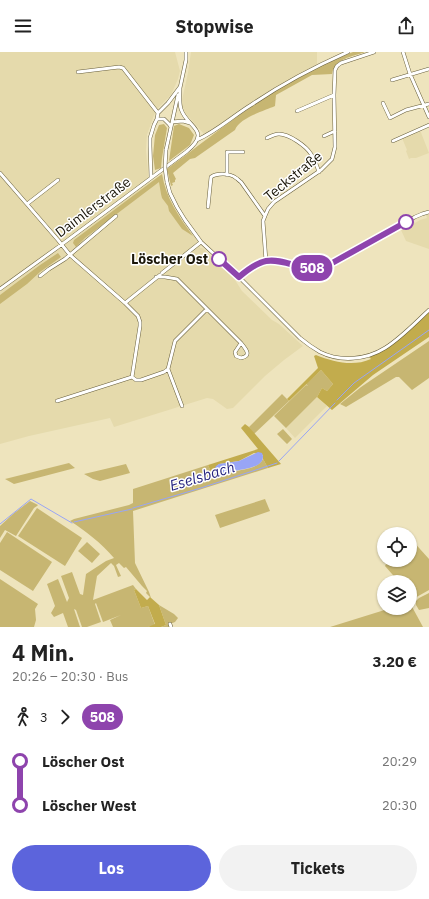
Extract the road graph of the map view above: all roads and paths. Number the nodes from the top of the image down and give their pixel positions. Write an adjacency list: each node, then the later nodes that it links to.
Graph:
1 (186, 52): 9 (street)
2 (348, 52): 25 (street, Daimlerstraße)
3 (374, 52): 10 (street, Teckstraße)
4 (403, 52): 7 (street)
5 (429, 69): 7 (street)
6 (78, 72): 15 (street)
7 (410, 74): 8 (street); 13 (street)
8 (392, 80)
9 (180, 87): 15 (street); 18 (street); 19 (street)
10 (334, 95): 14 (street); 22 (street, Teckstraße)
11 (383, 103): 13 (street)
12 (429, 104): 13 (street)
13 (423, 106): 16 (street)
14 (297, 111)
15 (158, 113): 17 (street)
16 (429, 117)
17 (157, 119): 21 (street); 31 (street)
18 (172, 122): 19 (street); 21 (street)
19 (192, 124): 25 (street)
20 (429, 125): 26 (street)
21 (171, 128): 38 (street, bridge)
22 (335, 131): 23 (street, Teckstraße); 28 (street, Teckstraße)
23 (324, 136)
24 (267, 138): 28 (street)
25 (197, 140): 31 (street, Daimlerstraße)
26 (393, 141)
27 (243, 152): 30 (street)
28 (319, 172): 37 (street, Teckstraße)
29 (0, 173): 33 (street)
30 (227, 175): 34 (street); 37 (street)
31 (151, 177): 39 (street, Daimlerstraße)
32 (58, 180): 33 (street)
33 (27, 204): 39 (street)
34 (208, 207)
35 (429, 212): 41 (street)
36 (116, 216): 40 (street)
37 (265, 216): 41 (street, Teckstraße)
38 (201, 242): 43 (street); 44 (street)
39 (61, 245): 40 (street); 45 (street, Daimlerstraße)
40 (70, 255): 42 (street); 46 (street)
41 (266, 261): 43 (street)
42 (40, 276)
43 (239, 277): 48 (street)
44 (156, 278): 46 (street); 47 (street)
45 (0, 290)
46 (125, 303): 51 (street)
47 (207, 309): 49 (street); 50 (street)
48 (429, 310)
49 (241, 343): 49 (street)
50 (168, 369): 51 (street); 53 (street)
51 (132, 377): 52 (street)
52 (57, 401)
53 (182, 406)

